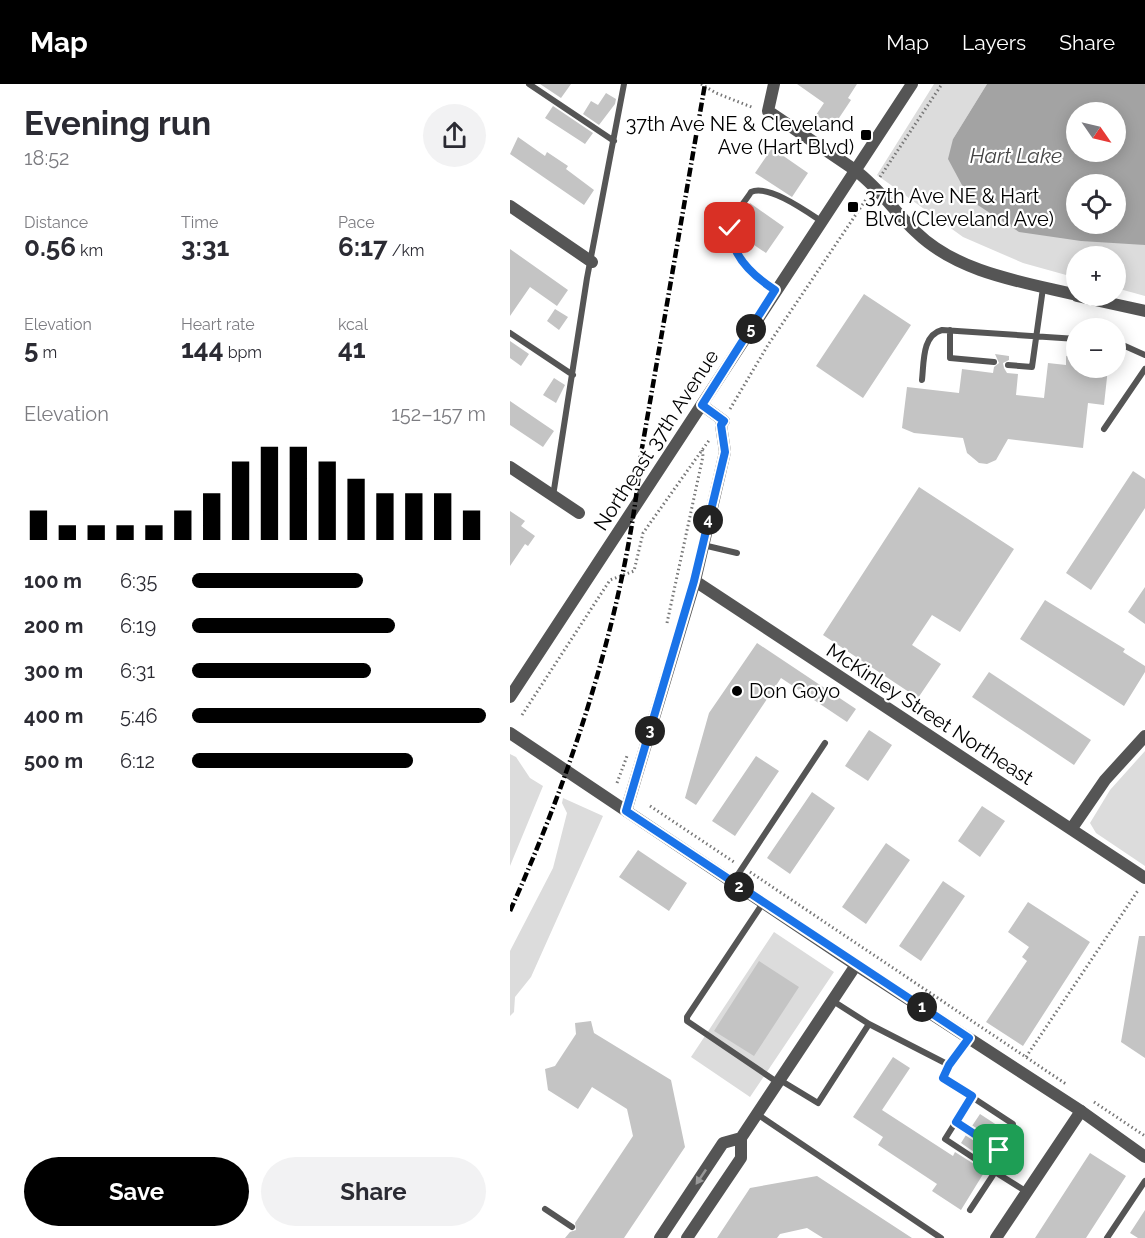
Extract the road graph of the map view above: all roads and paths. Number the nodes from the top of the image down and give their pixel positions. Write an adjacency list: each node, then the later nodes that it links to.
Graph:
1 (529, 84): 8 (lane)
2 (624, 84): 8 (lane)
3 (701, 84): 7 (path)
4 (774, 84): 9 (street)
5 (912, 84): 9 (street, Northeast 37th Avenue)
6 (942, 84): 10 (path)
7 (754, 108)
8 (614, 141): 13 (lane)
9 (855, 170): 10 (street); 12 (street, Northeast 37th Avenue)
10 (875, 185): 14 (street); 30 (path)
11 (510, 206): 13 (street)
12 (820, 220): 15 (street, Northeast 37th Avenue); 15 (lane)
13 (592, 262): 28 (lane)
14 (1043, 287): 16 (street); 21 (lane)
15 (775, 290): 31 (street, Northeast 37th Avenue)
16 (1066, 293)
17 (1122, 306): 18 (street)
18 (1145, 311)
19 (950, 330): 21 (lane); 25 (lane); 29 (lane)
20 (510, 333): 28 (lane)
21 (1036, 336): 22 (lane); 26 (lane)
22 (1066, 338)
23 (1126, 346): 24 (lane)
24 (1145, 355)
25 (994, 362)
26 (1008, 364)
27 (1145, 369): 32 (lane)
28 (573, 375): 34 (lane)
29 (922, 380)
30 (736, 398)
31 (702, 405): 36 (street); 40 (street, Northeast 37th Avenue)
32 (1104, 429)
33 (510, 467): 34 (street)
34 (553, 496): 35 (street)
35 (579, 513)
36 (702, 544): 37 (lane); 38 (street)
37 (737, 553)
38 (694, 581): 48 (street); 49 (street, McKinley Street Northeast)
39 (666, 627): 41 (path)
40 (510, 697)
41 (522, 715)
42 (510, 734): 48 (street)
43 (1145, 736): 49 (street)
44 (825, 743): 50 (lane)
45 (630, 749): 46 (path)
46 (617, 783)
47 (650, 806): 50 (path)
48 (626, 811): 52 (street)
49 (1072, 828): 51 (street, McKinley Street Northeast)
50 (742, 867): 52 (lane); 58 (path)
51 (1145, 879): 58 (path)
52 (733, 882): 53 (street)
53 (763, 903): 54 (street); 60 (lane)
54 (856, 964): 55 (street); 57 (street)
55 (833, 1001): 56 (lane); 60 (street)
56 (868, 1024): 59 (lane); 60 (lane)
57 (969, 1038): 59 (lane); 64 (street)
58 (1026, 1057): 61 (path)
59 (949, 1065): 62 (lane)
60 (779, 1081): 65 (street)
61 (1071, 1087)
62 (972, 1096): 66 (lane); 69 (lane)
63 (1089, 1099): 67 (path)
64 (1081, 1111): 70 (street); 73 (street)
65 (757, 1114): 68 (street); 79 (lane)
66 (956, 1122): 69 (lane); 71 (lane)
67 (1145, 1136)
68 (741, 1138): 77 (street, one-way to 77); 78 (street)
69 (1006, 1155): 71 (lane)
70 (1145, 1157)
71 (995, 1172): 73 (lane); 75 (lane)
72 (1145, 1181): 81 (lane)
73 (1027, 1192): 80 (street)
74 (544, 1209): 76 (lane)
75 (970, 1210)
76 (572, 1227)
77 (660, 1238)
78 (687, 1238)
79 (941, 1238)
80 (996, 1238)
81 (1108, 1238)

